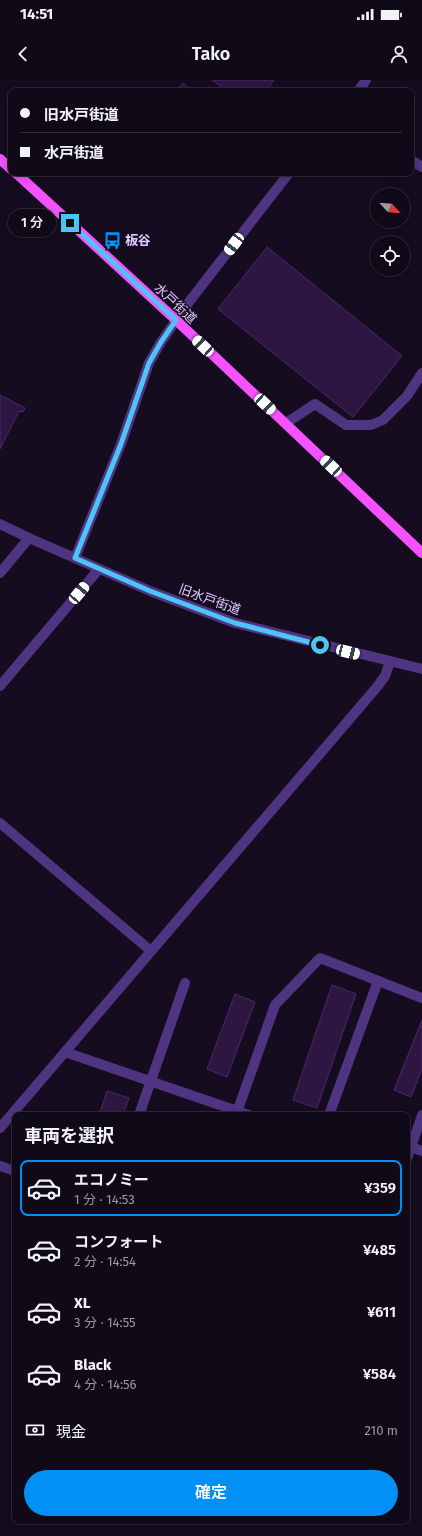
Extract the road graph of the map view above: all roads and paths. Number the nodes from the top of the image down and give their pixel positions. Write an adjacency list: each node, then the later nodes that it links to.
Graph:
1 (0, 159): 2 (main road)
2 (8, 166)
3 (19, 176): 5 (main road, 水戸街道)
4 (287, 176): 5 (street)
5 (176, 320): 7 (main road, 水戸街道); 11 (street)
6 (422, 373): 7 (street)
7 (286, 423): 10 (main road, 水戸街道)
8 (0, 524): 9 (street, 旧水戸街道)
9 (29, 538): 11 (street, 旧水戸街道); 13 (street)
10 (422, 553)
11 (75, 558): 12 (street, 旧水戸街道)
12 (99, 569): 14 (street, 旧水戸街道); 16 (street)
13 (0, 573)
14 (390, 662): 15 (street, 旧水戸街道); 18 (street)
15 (422, 669)
16 (0, 686)
17 (0, 823): 18 (street)
18 (151, 952): 22 (street)
19 (378, 981): 21 (street); 27 (street); 28 (street)
20 (185, 983): 23 (street)
21 (422, 998)
22 (65, 1052): 23 (street); 24 (street)
23 (150, 1081): 25 (street); 26 (street)
24 (14, 1112)
25 (140, 1112)
26 (234, 1112)
27 (237, 1112)
28 (330, 1112)
29 (12, 1114): 31 (street)
30 (422, 1115): 32 (street)
31 (0, 1128)
32 (411, 1147): 33 (street); 34 (street)
33 (410, 1150)
34 (422, 1150)
35 (0, 1166): 36 (street)
36 (12, 1170)

